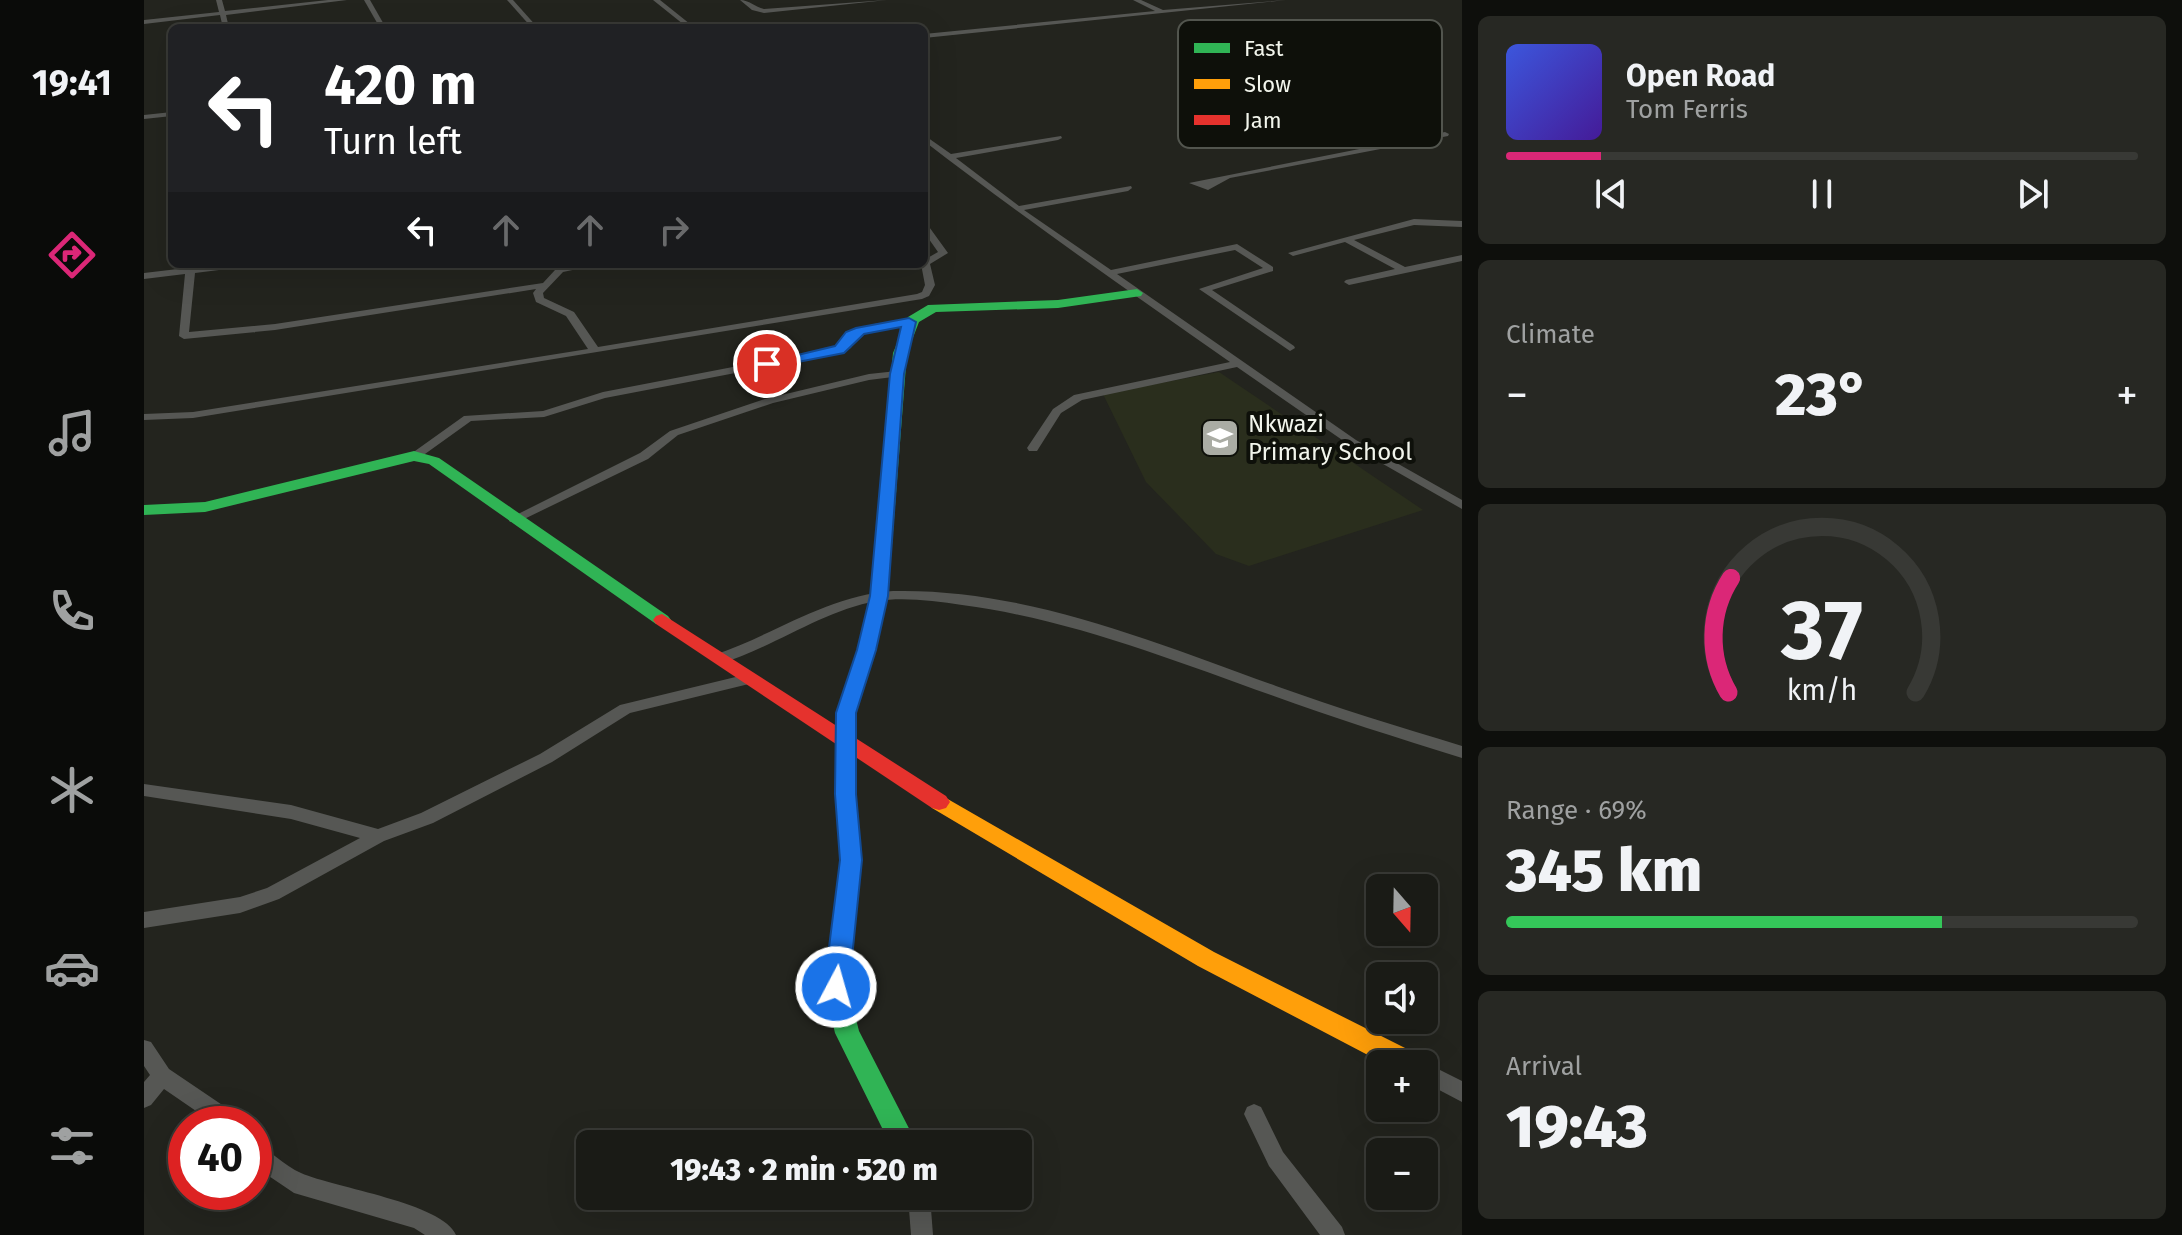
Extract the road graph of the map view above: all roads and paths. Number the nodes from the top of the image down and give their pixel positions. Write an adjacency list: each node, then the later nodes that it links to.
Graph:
1 (219, 0): 13 (street)
2 (344, 0): 13 (street)
3 (367, 0): 16 (street)
4 (510, 0): 17 (street)
5 (676, 0): 10 (street)
6 (743, 0): 11 (street)
7 (884, 0): 11 (street)
8 (1136, 0): 12 (street)
9 (1283, 0): 12 (street)
10 (657, 1): 18 (street)
11 (852, 2)
12 (1163, 12): 19 (street)
13 (222, 13): 14 (street); 15 (street)
14 (144, 22)
15 (225, 24)
16 (381, 24)
17 (531, 24)
18 (687, 24)
19 (928, 36)
20 (168, 114): 21 (street)
21 (144, 117)
22 (1445, 134): 23 (street)
23 (1442, 135)
24 (1058, 138): 27 (street)
25 (928, 140): 27 (street)
26 (1375, 148): 28 (street)
27 (947, 157): 30 (street)
28 (1226, 178)
29 (1128, 188): 30 (street)
30 (1017, 209): 42 (street)
31 (1462, 224): 33 (street)
32 (928, 232): 36 (street)
33 (1347, 240): 34 (street); 40 (street)
34 (1293, 253)
35 (1462, 258): 40 (street)
36 (928, 261)
37 (213, 268): 41 (street)
38 (558, 268): 45 (street)
39 (926, 268): 49 (street)
40 (1403, 270): 44 (street)
41 (190, 271): 43 (street); 45 (street)
42 (1109, 273): 46 (street); 48 (street)
43 (144, 276)
44 (1349, 282)
45 (548, 285): 49 (street)
46 (1137, 293): 47 (street); 50 (street)
47 (909, 322): 51 (street); 54 (street)
48 (1290, 348)
49 (595, 351): 52 (street)
50 (1240, 363): 53 (street); 55 (street)
51 (897, 374): 57 (street); 58 (street)
52 (144, 417)
53 (1033, 448)
54 (414, 456): 56 (street); 57 (street)
55 (1462, 505)
56 (144, 510)
57 (514, 519): 59 (street)
58 (879, 596): 59 (street); 61 (street); 62 (street)
59 (719, 659): 60 (street)
60 (748, 679): 61 (street); 64 (street)
61 (845, 743): 67 (street); 74 (street)
62 (1462, 752)
63 (144, 790): 64 (street)
64 (378, 836): 65 (street)
65 (144, 920)
66 (144, 1049): 68 (street)
67 (1383, 1050)
68 (162, 1076): 71 (street); 72 (street)
69 (1438, 1079): 70 (street)
70 (1462, 1092)
71 (144, 1098)
72 (206, 1106)
73 (1254, 1114): 79 (street)
74 (897, 1130)
75 (272, 1166): 77 (street)
76 (920, 1210): 78 (street)
77 (445, 1235)
78 (922, 1235)
79 (1334, 1235)

